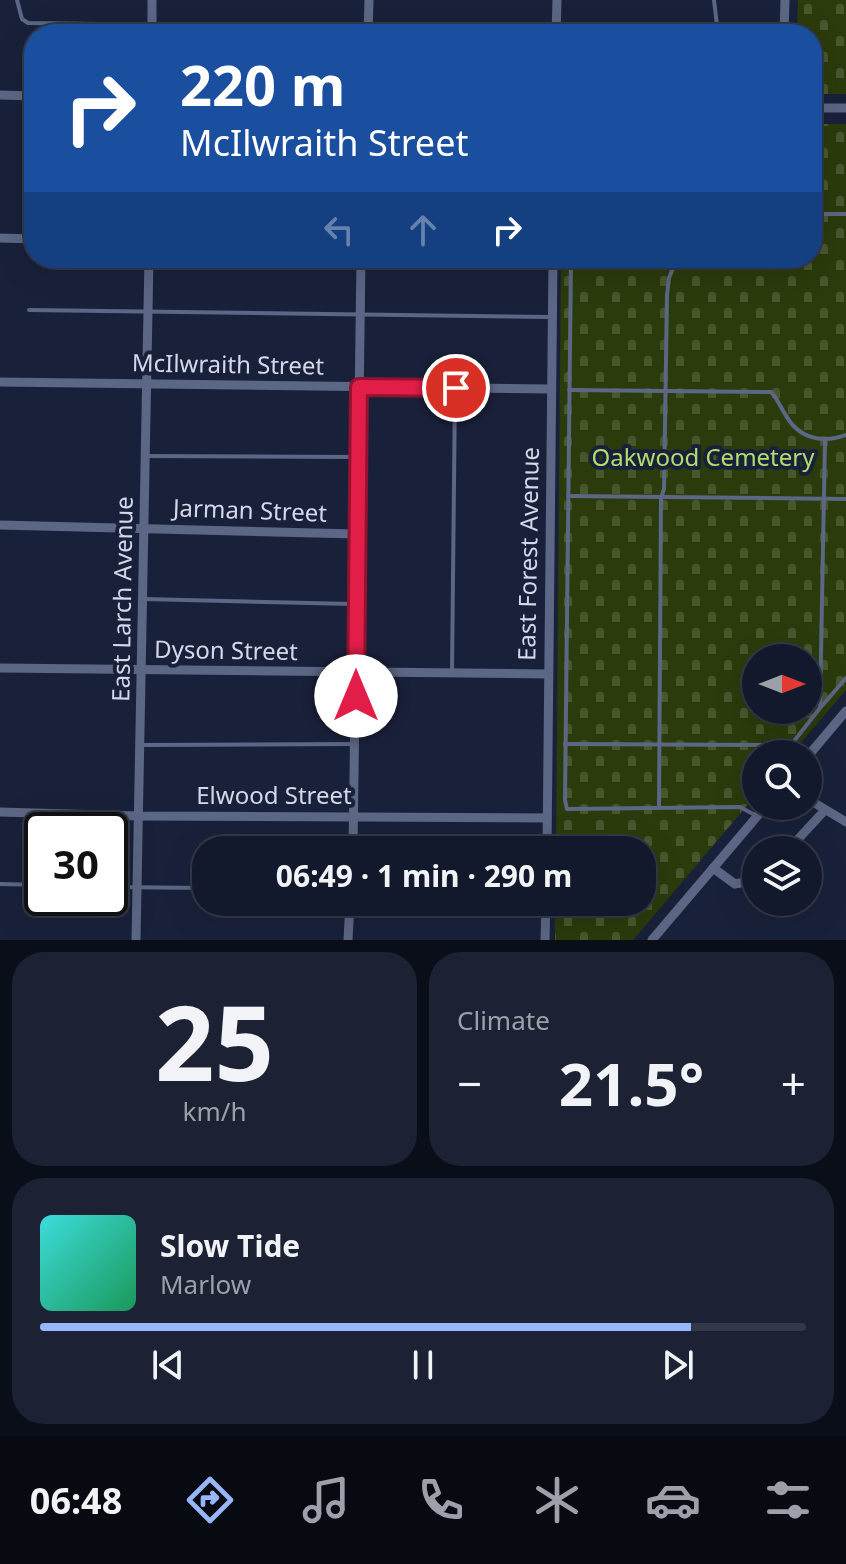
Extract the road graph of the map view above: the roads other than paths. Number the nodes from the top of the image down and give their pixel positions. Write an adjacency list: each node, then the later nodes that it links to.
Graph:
1 (17, 0): 7 (lane)
2 (152, 0): 8 (street)
3 (369, 0): 9 (street)
4 (557, 0): 10 (street)
5 (714, 0): 11 (lane)
6 (785, 0): 12 (street)
7 (49, 24)
8 (152, 24)
9 (368, 24)
10 (556, 24)
11 (717, 24)
12 (784, 24)
13 (0, 95): 14 (street)
14 (24, 96)
15 (822, 108): 16 (street)
16 (846, 108)
17 (822, 214): 18 (lane)
18 (846, 214)
19 (0, 238): 20 (street)
20 (24, 239)
21 (149, 268): 27 (street, East Larch Avenue)
22 (361, 268): 28 (street)
23 (553, 268): 29 (street, East Forest Avenue)
24 (571, 268): 35 (lane)
25 (673, 268): 36 (lane)
26 (29, 310): 27 (lane)
27 (148, 311): 28 (lane); 31 (street, East Larch Avenue)
28 (360, 315): 29 (lane); 32 (street)
29 (552, 317): 34 (street, East Forest Avenue)
30 (0, 382): 31 (street, McIlwraith Street)
31 (147, 384): 32 (street, McIlwraith Street); 39 (street, East Larch Avenue)
32 (359, 387): 33 (street, McIlwraith Street); 40 (street)
33 (456, 388): 34 (street, McIlwraith Street); 54 (lane)
34 (551, 389): 55 (street, East Forest Avenue)
35 (569, 390): 36 (lane); 41 (lane)
36 (665, 391): 38 (lane); 42 (lane)
37 (846, 435): 38 (lane)
38 (825, 440): 43 (lane)
39 (146, 456): 40 (lane); 46 (street, East Larch Avenue)
40 (357, 457): 47 (street)
41 (568, 496): 42 (lane); 62 (lane)
42 (661, 498): 43 (lane); 64 (lane)
43 (825, 498): 44 (lane); 50 (lane)
44 (846, 499)
45 (0, 525): 46 (street, Jarman Street)
46 (145, 528): 47 (street, Jarman Street); 48 (street, East Larch Avenue)
47 (356, 534): 49 (street)
48 (144, 599): 49 (lane); 52 (street, East Larch Avenue)
49 (356, 604): 53 (street)
50 (821, 644)
51 (0, 668): 52 (street, Dyson Street)
52 (142, 670): 53 (street, Dyson Street); 63 (street, East Larch Avenue)
53 (357, 672): 54 (street, Dyson Street); 61 (street)
54 (452, 674): 55 (street, Dyson Street)
55 (548, 674): 72 (street, East Forest Avenue)
56 (846, 678): 57 (lane)
57 (822, 706)
58 (846, 711): 60 (street)
59 (807, 724): 64 (lane)
60 (822, 740)
61 (356, 744): 63 (lane); 71 (street)
62 (565, 744): 64 (lane); 65 (lane)
63 (140, 745): 70 (street, East Larch Avenue)
64 (659, 746): 65 (lane)
65 (659, 807): 66 (lane)
66 (742, 808)
67 (822, 808): 68 (street)
68 (825, 810): 74 (street); 77 (street)
69 (0, 812): 70 (street, Elwood Street)
70 (138, 816): 71 (street, Elwood Street); 83 (street, East Larch Avenue)
71 (355, 816): 72 (street, Elwood Street); 75 (street)
72 (547, 818): 76 (street, East Forest Avenue)
73 (754, 820): 78 (street)
74 (846, 822)
75 (354, 836)
76 (547, 836)
77 (801, 836)
78 (713, 868): 79 (street); 90 (street)
79 (742, 883)
80 (0, 884): 81 (lane)
81 (24, 885)
82 (128, 888): 83 (lane)
83 (137, 888): 84 (lane); 87 (street, East Larch Avenue)
84 (192, 888)
85 (349, 916): 88 (street)
86 (546, 916): 89 (street)
87 (136, 940)
88 (348, 940)
89 (545, 940)
90 (652, 940)

